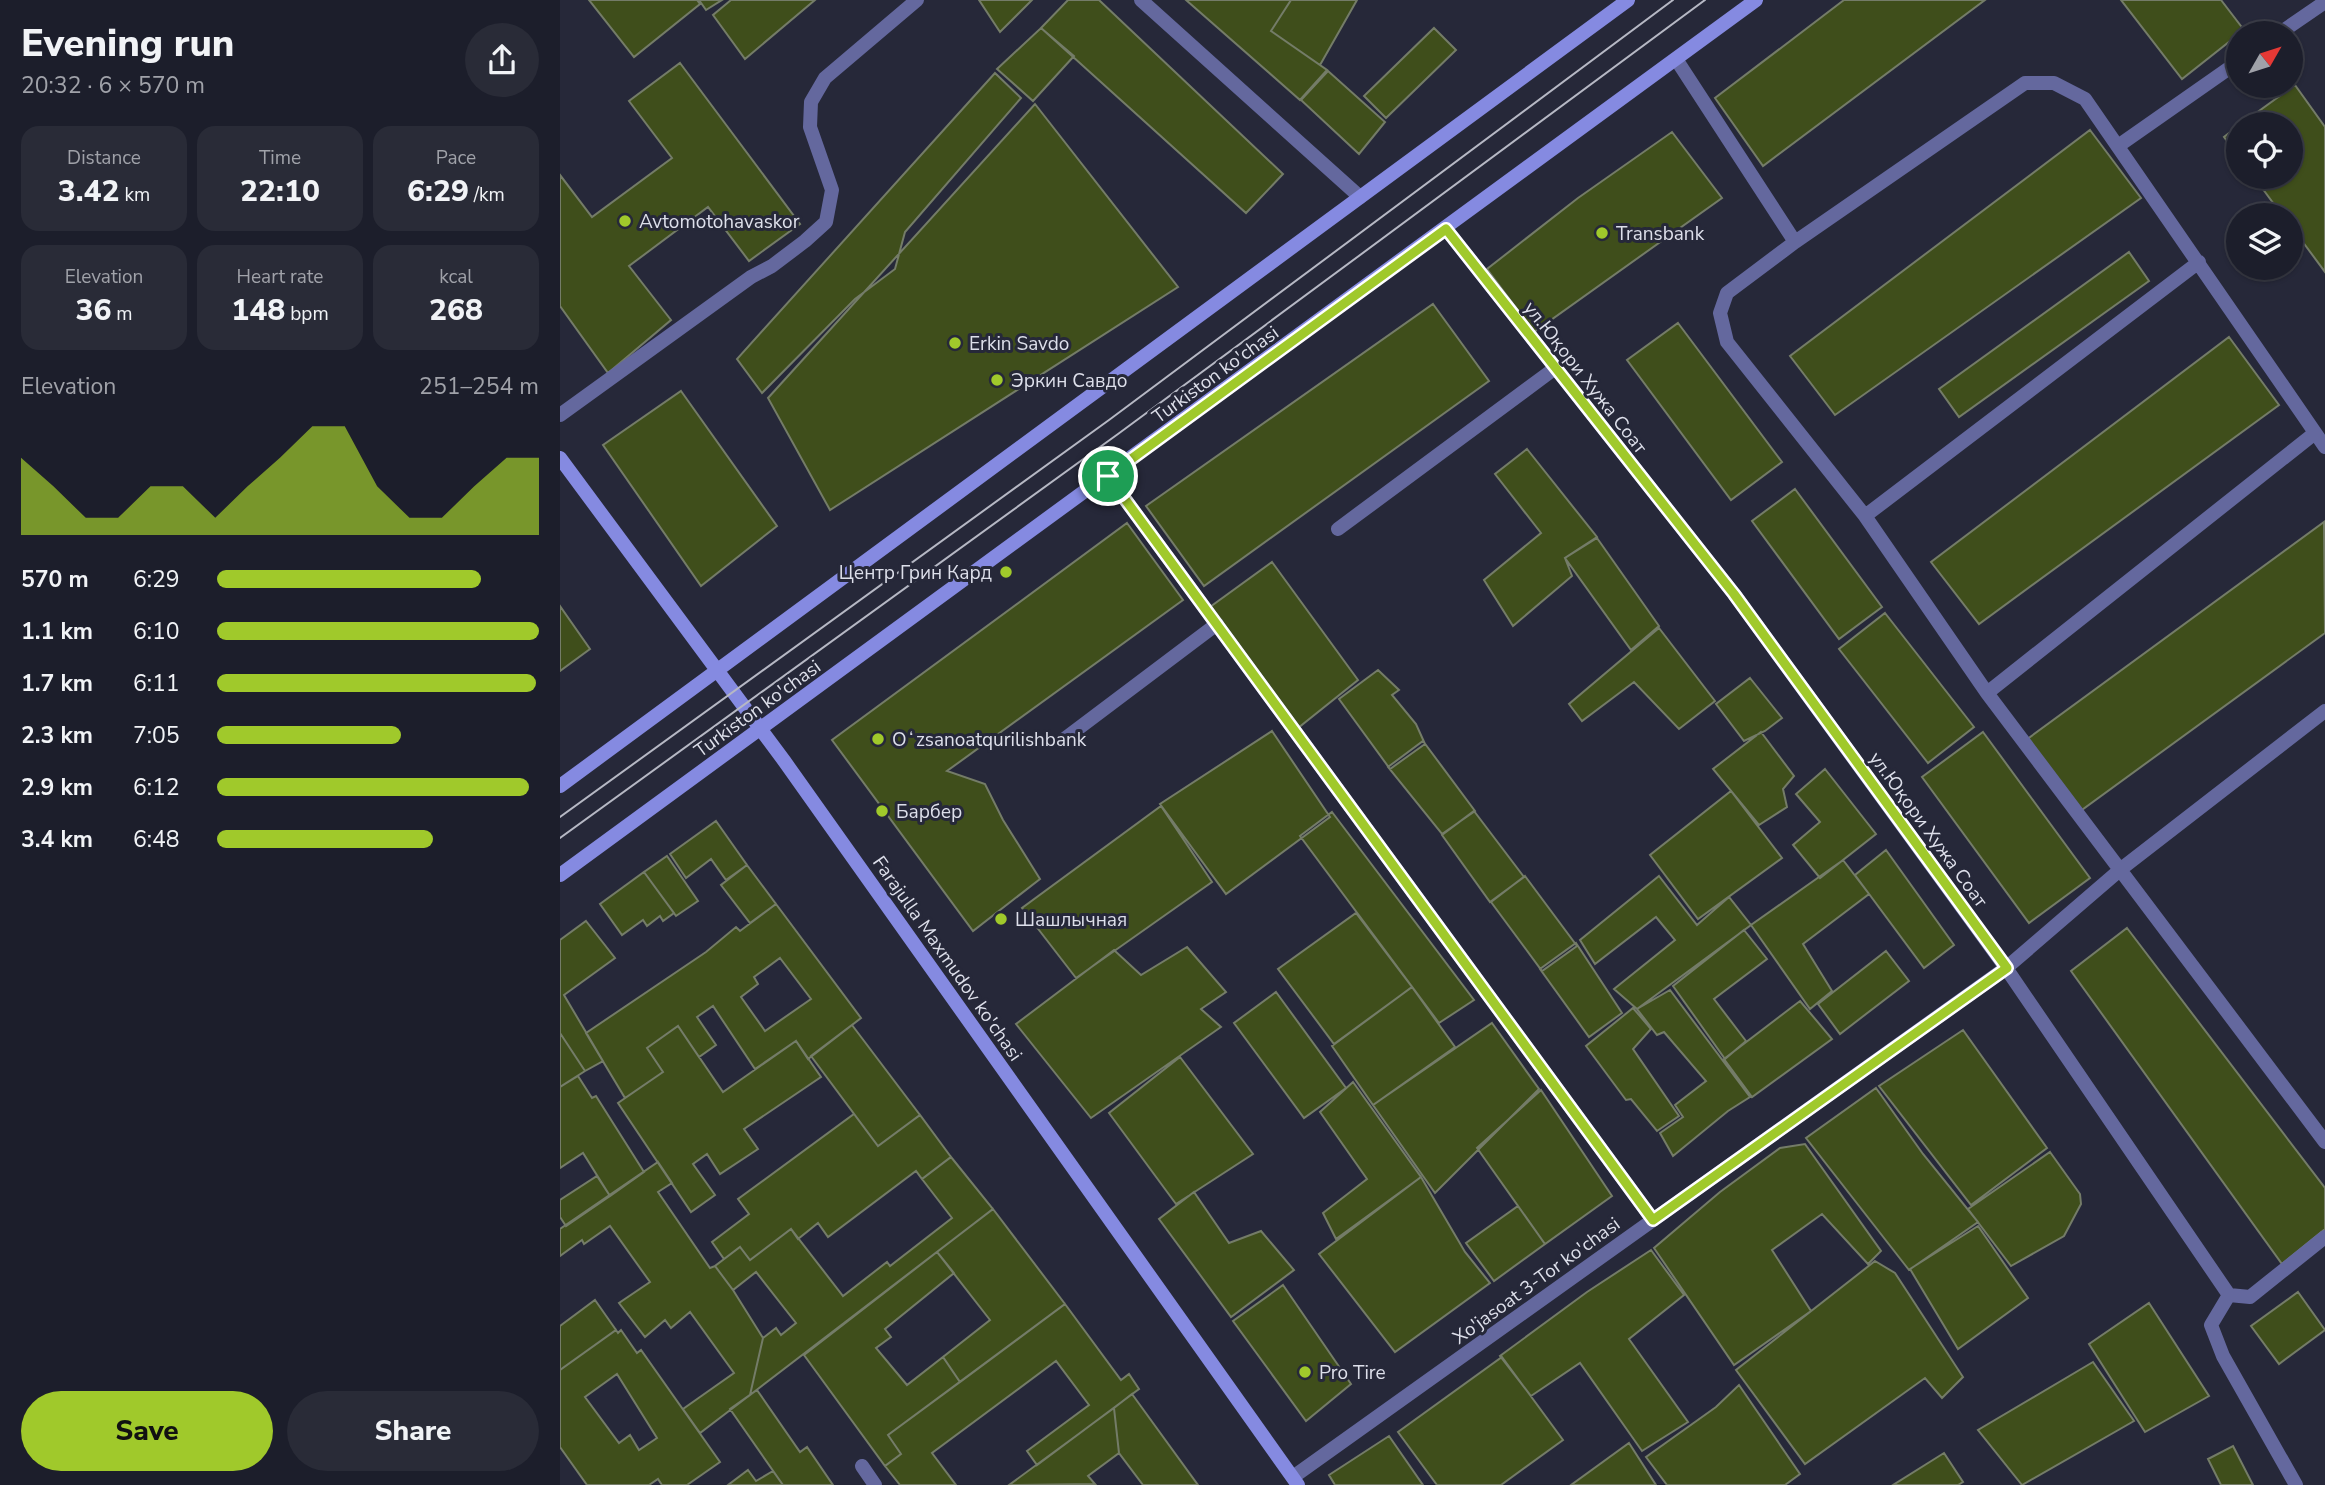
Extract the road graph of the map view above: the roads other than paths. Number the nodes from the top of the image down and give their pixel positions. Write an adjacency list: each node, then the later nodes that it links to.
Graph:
1 (917, 0): 15 (street)
2 (1141, 0): 10 (street)
3 (1628, 0): 10 (main road)
4 (1756, 0): 7 (main road, Turkiston ko'chasi)
5 (2325, 2): 6 (street)
6 (2297, 21)
7 (1676, 59): 11 (main road, Turkiston ko'chasi); 12 (street)
8 (2226, 70): 9 (street)
9 (2118, 146): 12 (street); 13 (street)
10 (1360, 197): 23 (main road)
11 (1446, 229): 14 (street, ул.Юқори Хужа Соат); 19 (main road, Turkiston ko'chasi)
12 (1795, 242): 20 (street)
13 (2199, 262): 16 (street); 20 (street)
14 (1554, 369): 21 (street); 31 (street, ул.Юқори Хужа Соат)
15 (560, 415)
16 (2315, 433): 17 (street); 24 (street)
17 (2325, 447)
18 (560, 458): 23 (main road, Farajulla Maxmudov ko'chasi)
19 (1108, 476): 22 (street); 26 (main road, Turkiston ko'chasi)
20 (1865, 516): 24 (street)
21 (1338, 529)
22 (1217, 625): 27 (street); 33 (street)
23 (717, 669): 26 (main road, Farajulla Maxmudov ko'chasi); 28 (main road)
24 (1987, 694): 29 (street)
25 (2325, 711): 29 (street, Xo'jasoat 3-Tor ko'chasi)
26 (760, 729): 30 (main road, Turkiston ko'chasi); 37 (main road, Farajulla Maxmudov ko'chasi)
27 (1063, 740)
28 (560, 786)
29 (2120, 869): 31 (street, Xo'jasoat 3-Tor ko'chasi); 32 (street)
30 (560, 875)
31 (2007, 968): 33 (street, Xo'jasoat 3-Tor ko'chasi); 35 (street, ул.Юқори Хужа Соат)
32 (2325, 1142)
33 (1653, 1220): 37 (street, Xo'jasoat 3-Tor ko'chasi)
34 (2325, 1237): 35 (street)
35 (2229, 1295): 39 (street)
36 (862, 1466): 38 (street)
37 (1291, 1482)
38 (875, 1485)
39 (2295, 1485)

